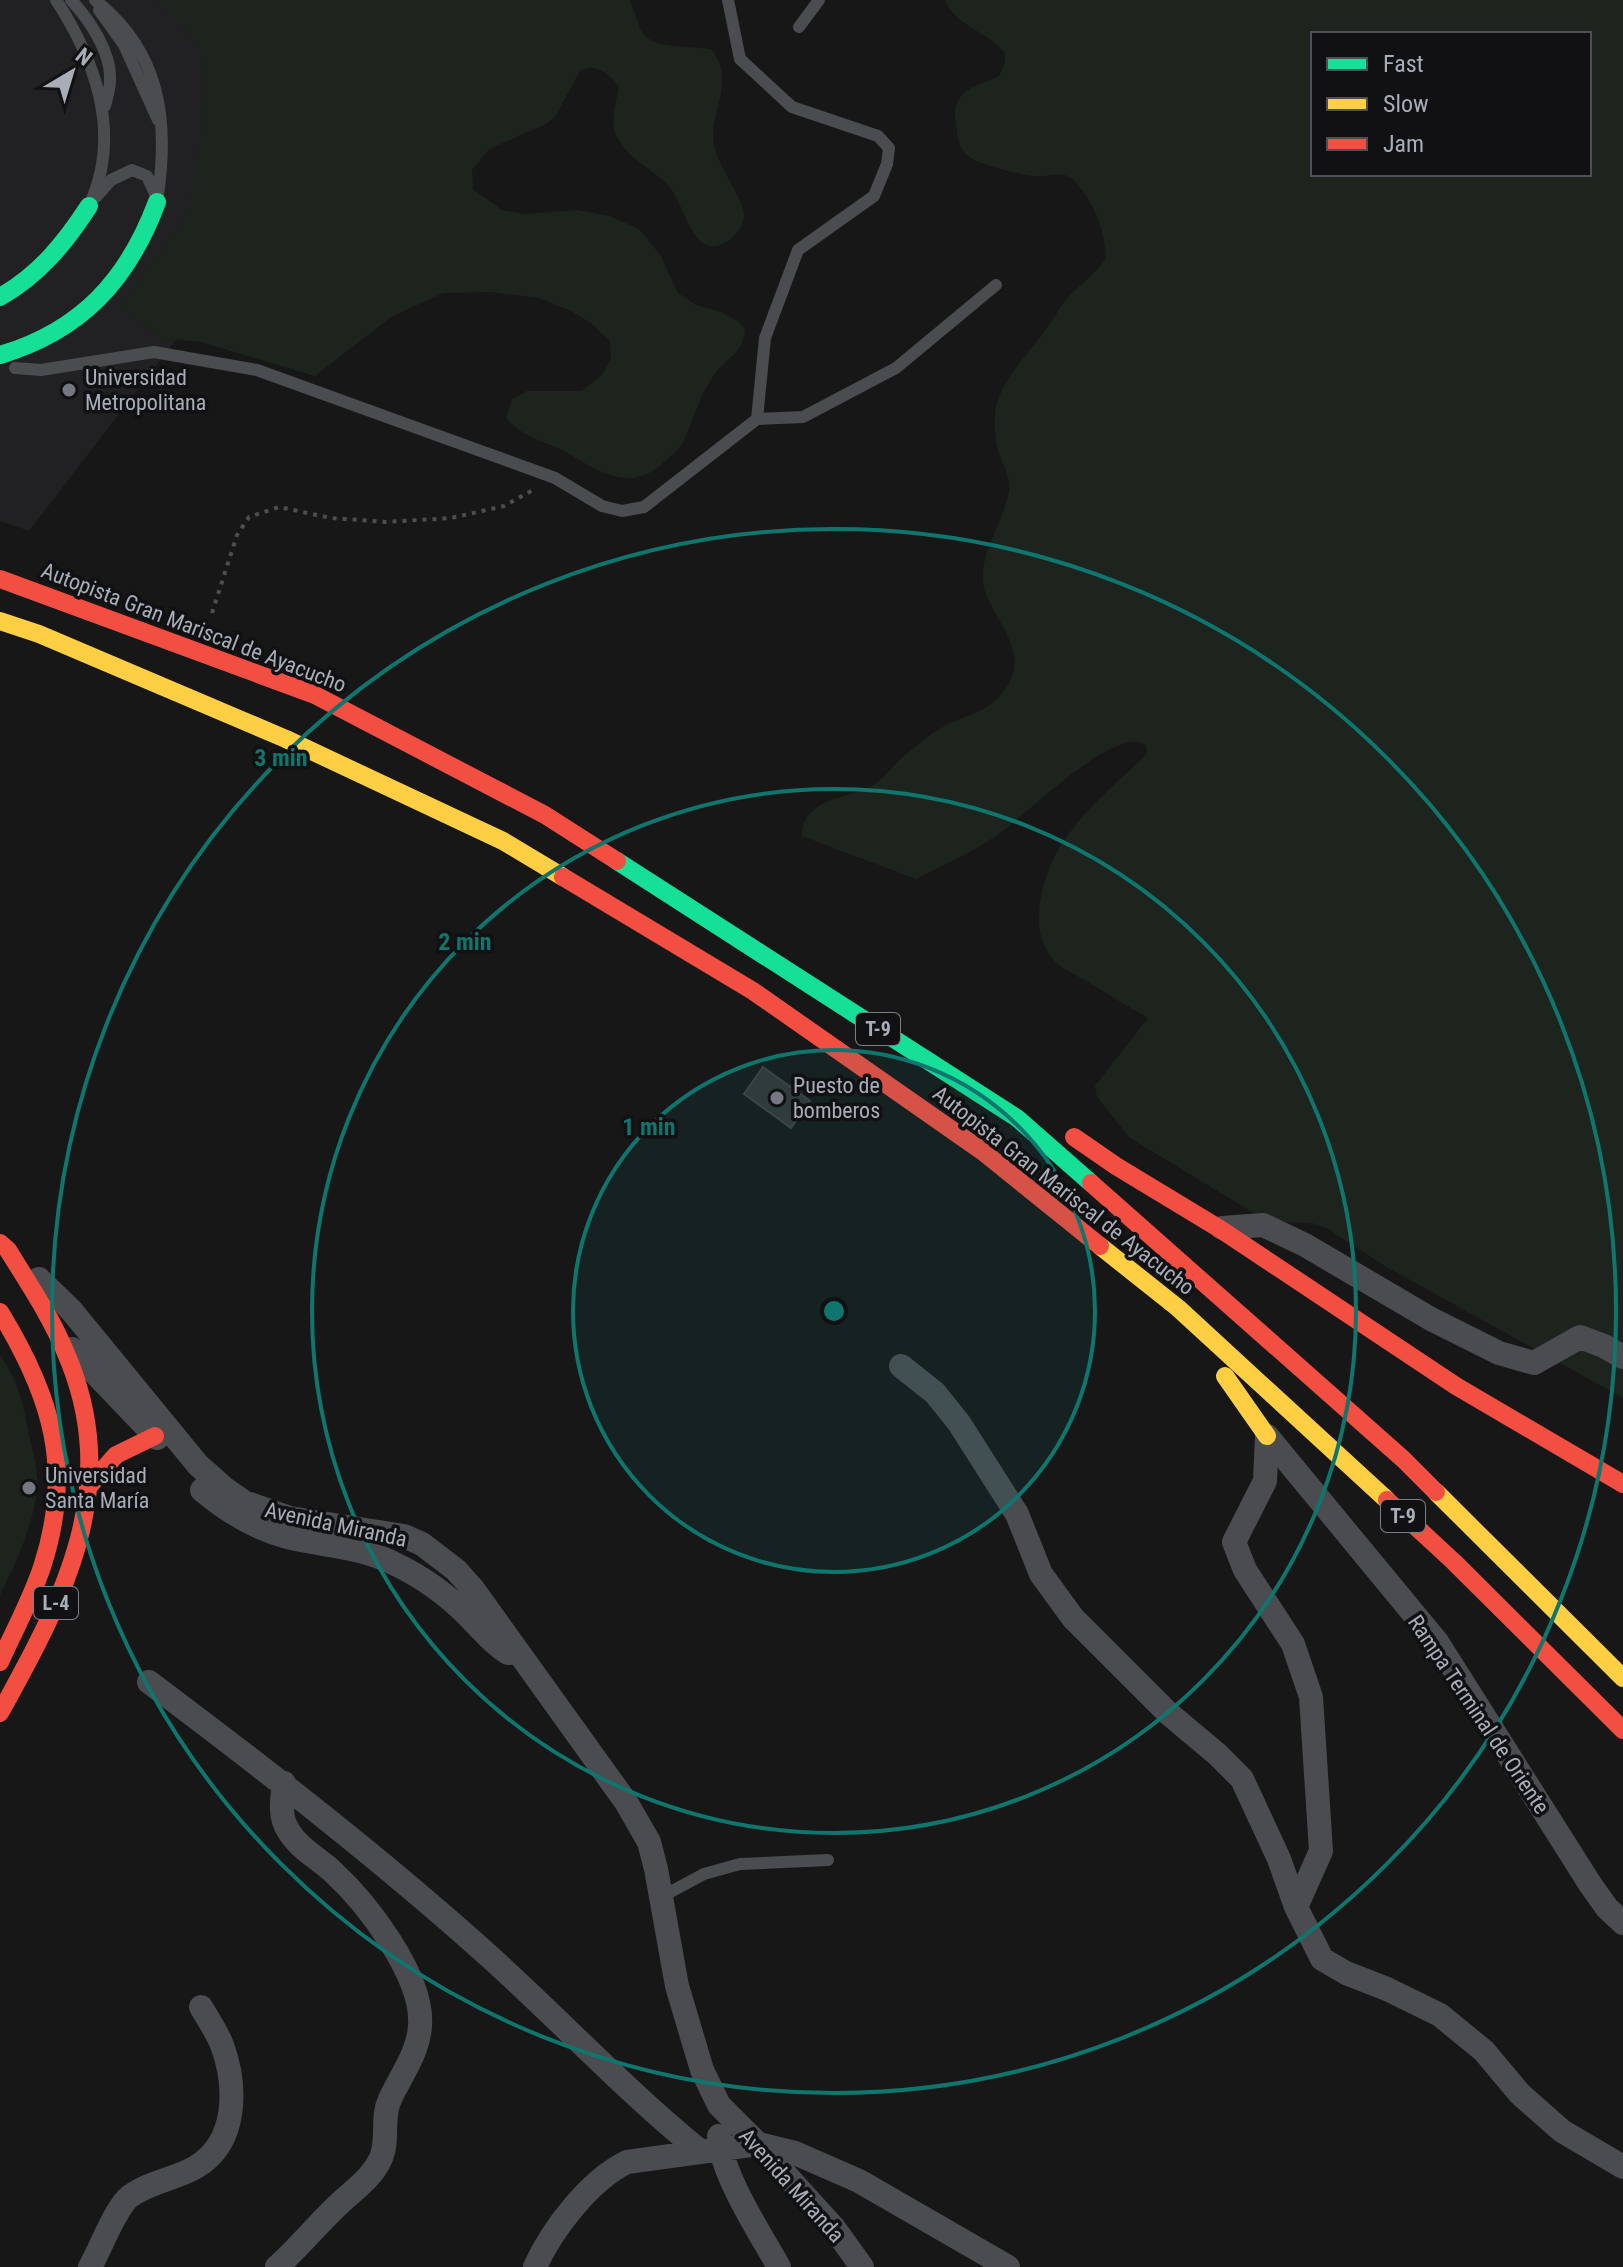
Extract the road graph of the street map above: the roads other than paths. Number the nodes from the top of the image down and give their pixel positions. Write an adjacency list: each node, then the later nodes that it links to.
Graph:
1 (56, 0): 7 (lane)
2 (71, 0): 7 (lane)
3 (94, 0): 8 (lane)
4 (728, 0): 14 (lane)
5 (819, 0): 6 (lane)
6 (799, 27)
7 (104, 113): 9 (lane)
8 (157, 202): 9 (lane); 12 (main road)
9 (89, 206): 11 (main road)
10 (996, 285): 14 (lane)
11 (0, 297)
12 (0, 355)
13 (0, 366): 14 (lane)
14 (757, 419)
15 (0, 579): 17 (main road, Autopista Gran Mariscal de Ayacucho / T-9)
16 (0, 621): 21 (main road, Autopista Gran Mariscal de Ayacucho / T-9)
17 (893, 1039): 18 (main road); 32 (main road, Autopista Gran Mariscal de Ayacucho / T-9)
18 (1220, 1229): 24 (street); 28 (main road)
19 (4, 1246): 23 (main road, L-4); 31 (street, Avenida Miranda)
20 (12, 1296): 23 (main road)
21 (1178, 1308): 27 (main road); 35 (main road, Autopista Gran Mariscal de Ayacucho / T-9)
22 (0, 1312): 30 (main road, L-4)
23 (60, 1336): 26 (street, Avenida Miranda); 29 (main road, L-4)
24 (1623, 1357)
25 (901, 1366): 39 (street)
26 (155, 1436): 29 (main road); 31 (street, Avenida Miranda)
27 (1267, 1436): 39 (street); 40 (street, Rampa Terminal de Oriente)
28 (1623, 1484)
29 (90, 1485): 34 (main road, L-4)
30 (0, 1662)
31 (527, 1665): 38 (street, Avenida Miranda)
32 (1623, 1678)
33 (149, 1682): 36 (street)
34 (0, 1713)
35 (1623, 1730)
36 (284, 1783): 44 (street); 47 (street)
37 (828, 1860): 38 (lane)
38 (661, 1897): 42 (street, Avenida Miranda)
39 (1296, 1907): 45 (street)
40 (1623, 1923)
41 (201, 2007): 46 (street)
42 (719, 2105): 43 (street, Avenida Miranda); 44 (street, Avenida Miranda)
43 (758, 2144): 44 (street); 50 (street, Avenida Miranda); 51 (street)
44 (710, 2150): 48 (street); 49 (street, Avenida Miranda)
45 (1623, 2167)
46 (90, 2267)
47 (277, 2267)
48 (535, 2267)
49 (779, 2267)
50 (862, 2267)
51 (1008, 2267)

